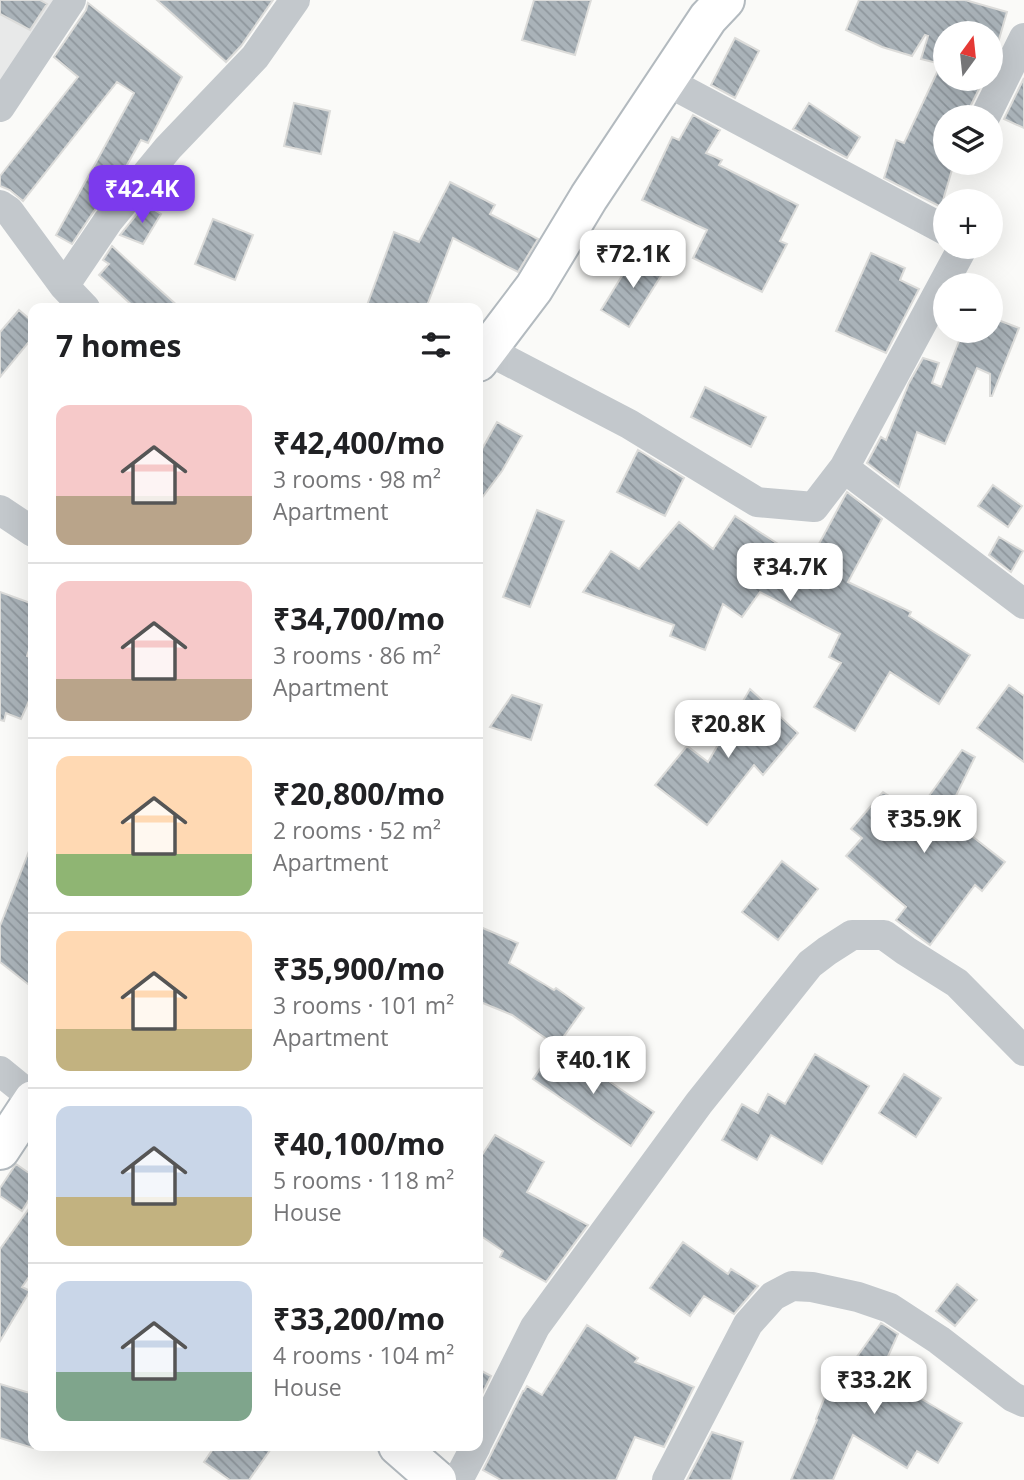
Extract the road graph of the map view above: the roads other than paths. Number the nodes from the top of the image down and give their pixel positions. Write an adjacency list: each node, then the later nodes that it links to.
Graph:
1 (71, 0): 7 (street)
2 (295, 0): 11 (street)
3 (724, 0): 5 (street)
4 (1024, 38): 6 (street)
5 (666, 81): 9 (street); 13 (street)
6 (991, 105)
7 (0, 107)
8 (0, 205): 11 (street)
9 (933, 224)
10 (956, 259): 15 (street)
11 (64, 286): 12 (street)
12 (80, 303)
13 (483, 355)
14 (483, 356): 15 (street)
15 (844, 468): 18 (street)
16 (0, 510): 17 (street)
17 (28, 529)
18 (1024, 604)
19 (1024, 1051): 25 (street)
20 (0, 1071): 21 (street)
21 (28, 1095)
22 (28, 1107): 23 (street)
23 (0, 1150)
24 (1024, 1402): 30 (street)
25 (483, 1431)
26 (404, 1451): 28 (street)
27 (473, 1451): 29 (street)
28 (437, 1480)
29 (458, 1480)
30 (667, 1480)

